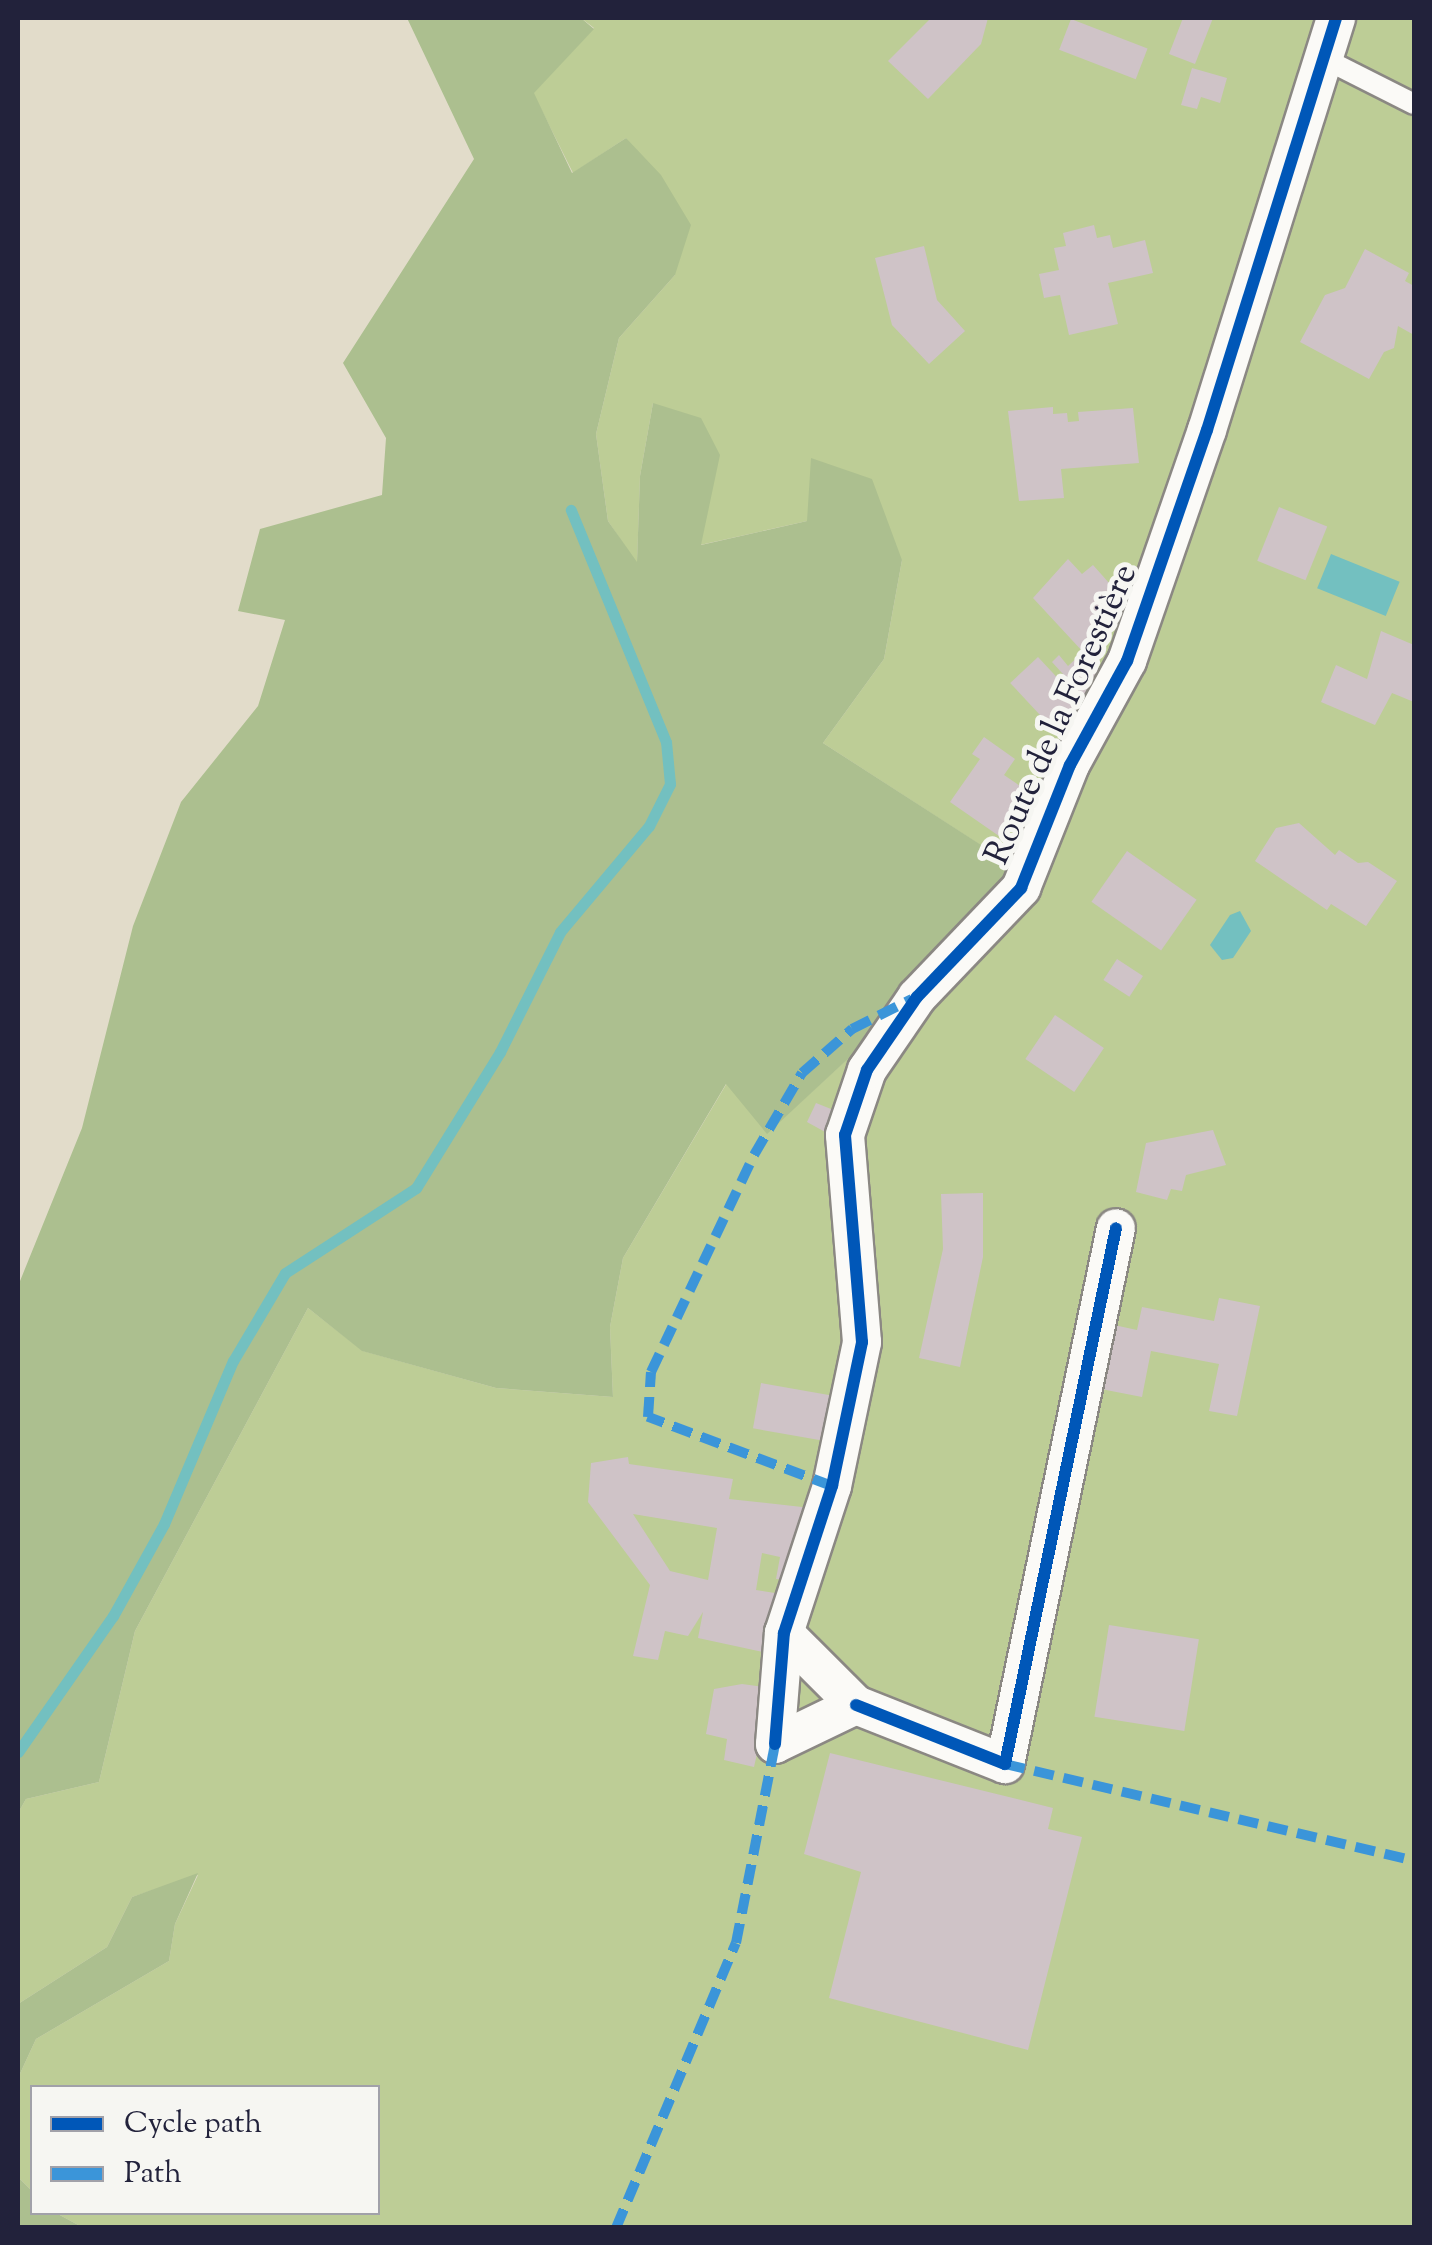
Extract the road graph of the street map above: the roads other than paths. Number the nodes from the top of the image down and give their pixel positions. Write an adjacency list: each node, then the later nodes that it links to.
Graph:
1 (1336, 18): 2 (street, Route de la Forestière)
2 (1323, 58): 3 (lane); 5 (street, Route de la Forestière)
3 (1414, 104)
4 (1116, 1228): 6 (street)
5 (784, 1634): 6 (street); 6 (street, Route de la Forestière)
6 (856, 1705)

